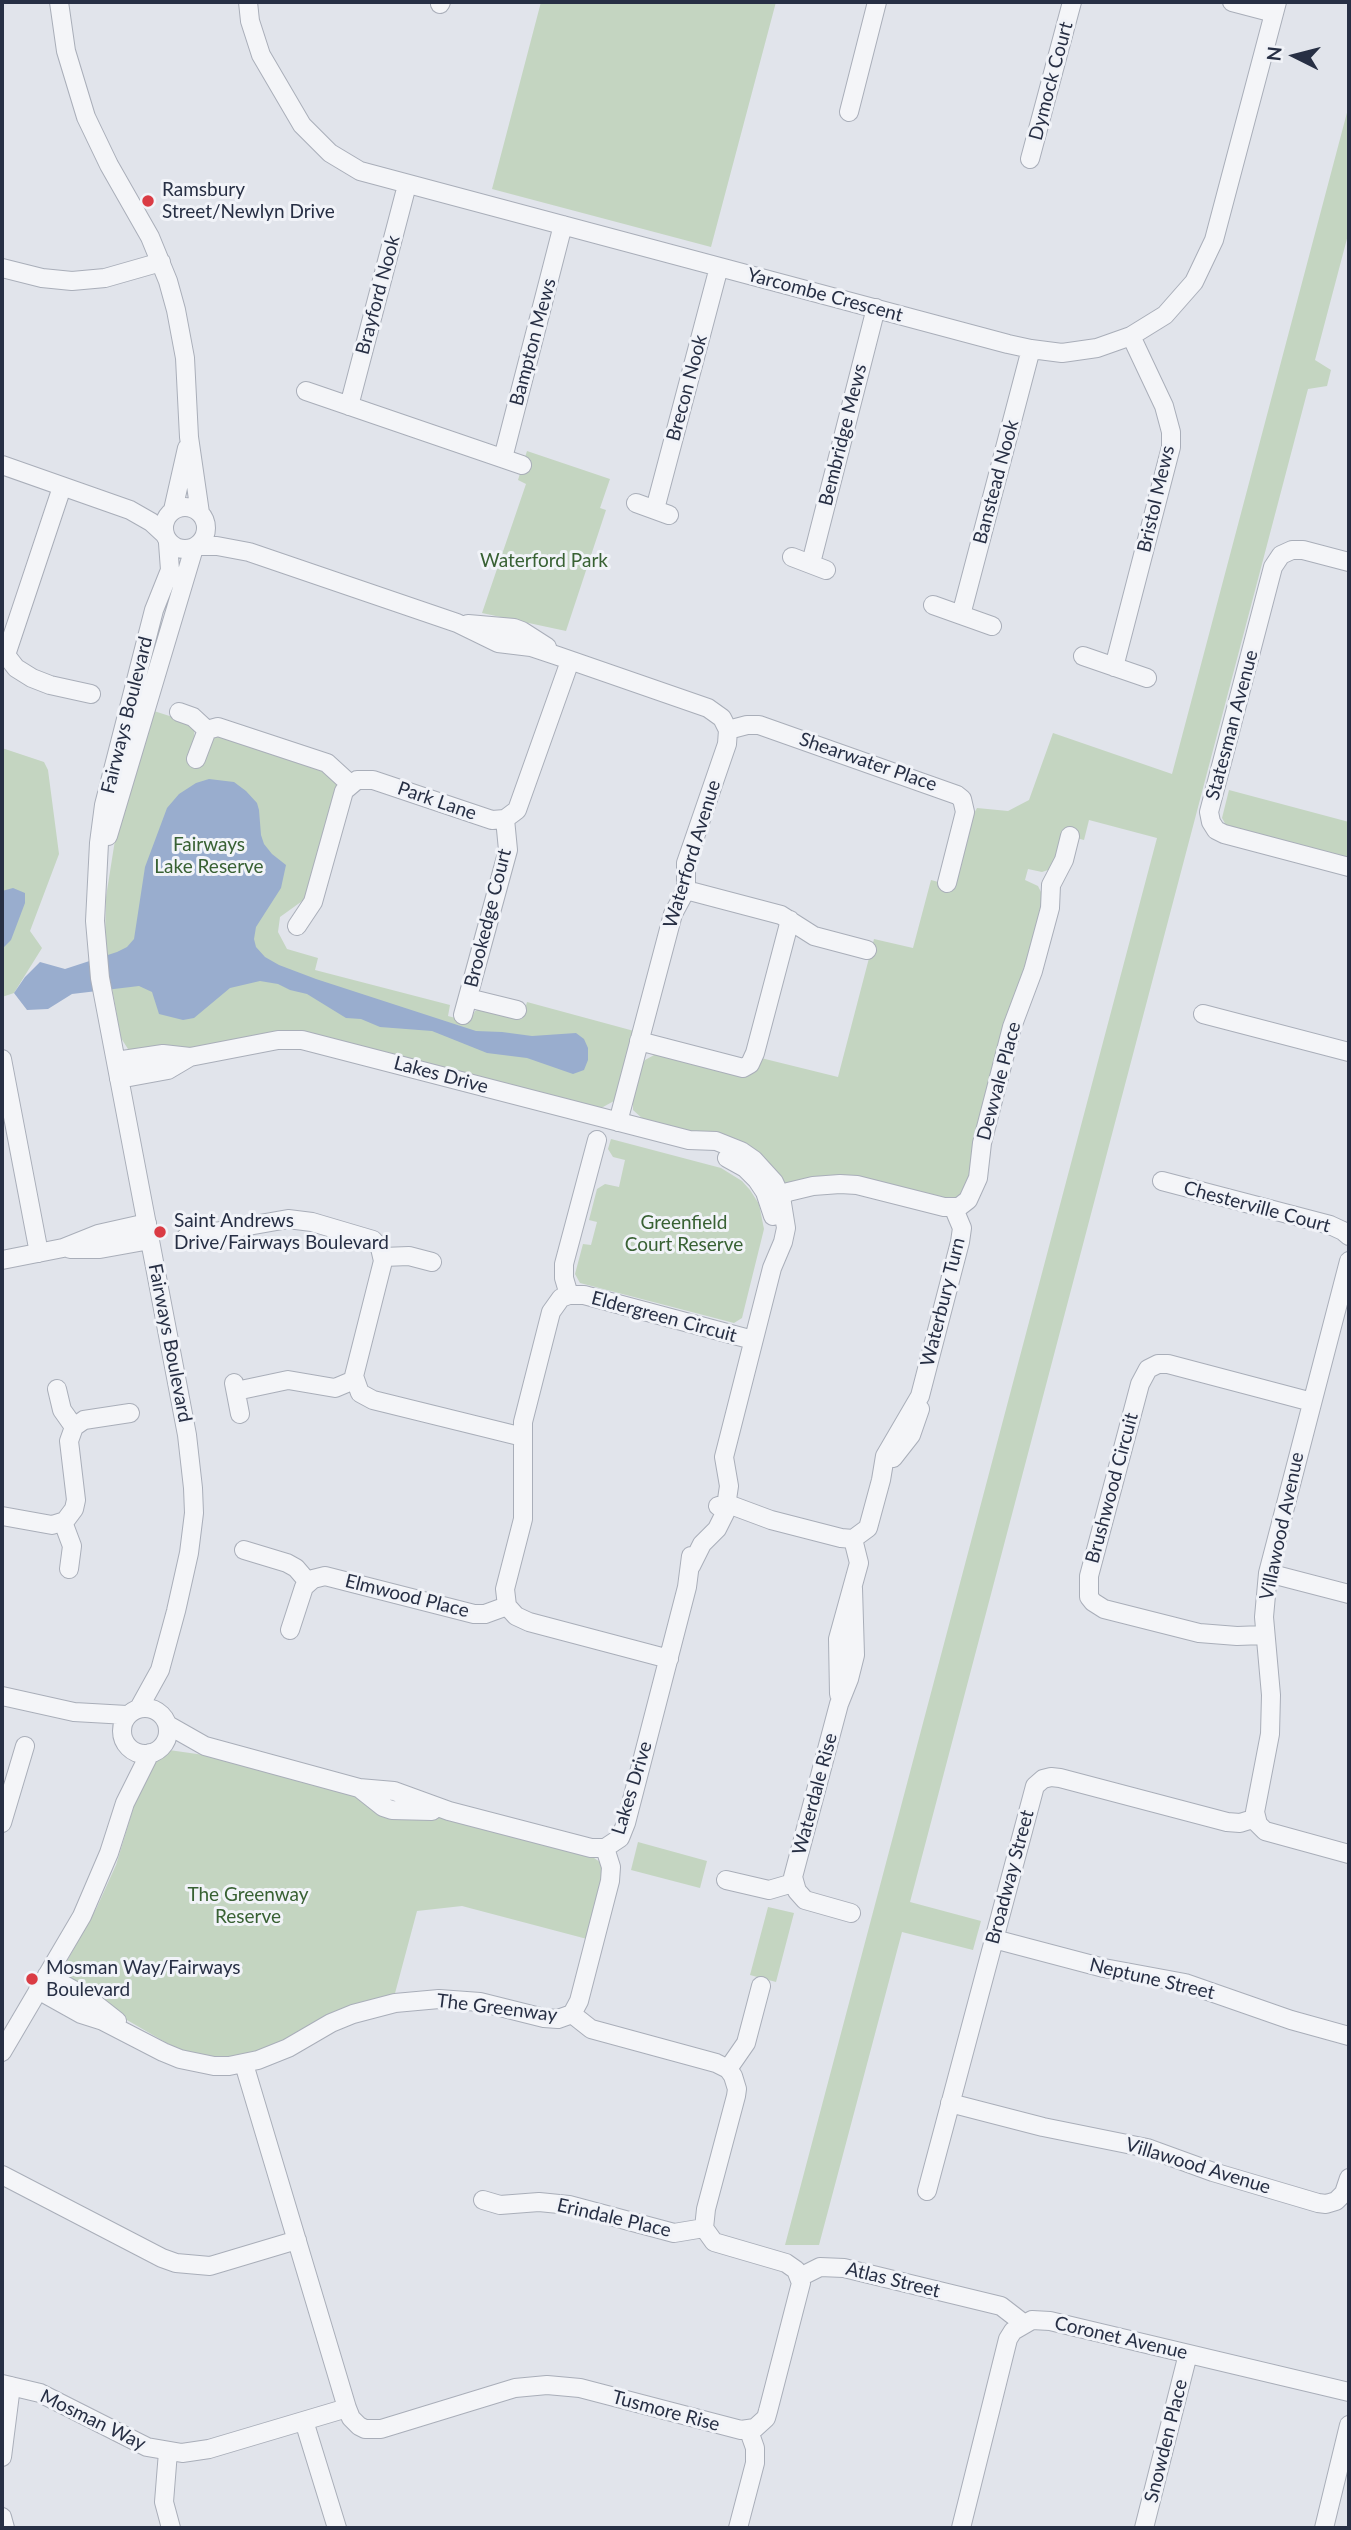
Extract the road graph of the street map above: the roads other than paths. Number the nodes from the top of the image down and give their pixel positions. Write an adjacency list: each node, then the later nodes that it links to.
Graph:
1 (60, 2): 11 (street)
2 (248, 2): 9 (street, Yarcombe Crescent)
3 (877, 2): 7 (street)
4 (1072, 2): 8 (street, Dymock Court)
5 (1232, 2): 6 (street)
6 (1276, 7): 15 (street, Yarcombe Crescent)
7 (849, 112)
8 (1030, 159)
9 (407, 185): 10 (street, Yarcombe Crescent); 18 (street, Brayford Nook)
10 (563, 225): 12 (street, Yarcombe Crescent); 20 (street, Bampton Mews)
11 (161, 262): 13 (street); 19 (street)
12 (719, 267): 14 (street, Yarcombe Crescent); 24 (street, Brecon Nook)
13 (2, 268)
14 (876, 308): 16 (street, Yarcombe Crescent); 31 (street, Bembridge Mews)
15 (1131, 336): 16 (street, Yarcombe Crescent); 39 (street, Bristol Mews)
16 (1031, 349): 34 (street, Banstead Nook)
17 (306, 391): 18 (street)
18 (349, 406): 20 (street)
19 (189, 438): 26 (street); 27 (street)
20 (503, 458): 22 (street)
21 (2, 465): 23 (street)
22 (522, 465)
23 (62, 487): 25 (street); 36 (street)
24 (636, 503)
25 (130, 510): 26 (street); 28 (street)
26 (171, 512): 27 (street); 28 (street)
27 (203, 518): 29 (street); 30 (street)
28 (166, 538): 29 (street); 51 (street, Fairways Boulevard)
29 (195, 547): 30 (street); 51 (street, Fairways Boulevard)
30 (249, 552): 38 (street)
31 (792, 557)
32 (1349, 562): 49 (street, Statesman Avenue)
33 (933, 606): 34 (street)
34 (961, 615): 35 (street)
35 (992, 626)
36 (4, 655): 41 (street)
37 (1083, 656): 39 (street)
38 (564, 658): 44 (street); 47 (street)
39 (1114, 667): 40 (street)
40 (1147, 678)
41 (91, 694)
42 (179, 712): 43 (street)
43 (207, 730): 45 (street); 46 (street)
44 (728, 730): 50 (street, Shearwater Place); 52 (street, Waterford Avenue)
45 (196, 759)
46 (350, 784): 47 (street, Park Lane); 54 (street)
47 (505, 819): 56 (street, Brookedge Court)
48 (1070, 836): 68 (street, Dewvale Place)
49 (1349, 867)
50 (947, 883)
51 (96, 890): 62 (street, Fairways Boulevard)
52 (685, 890): 53 (street); 58 (street, Waterford Avenue)
53 (790, 920): 55 (street); 58 (street)
54 (297, 926)
55 (867, 950)
56 (517, 1010)
57 (1203, 1014): 59 (street)
58 (639, 1041): 64 (street, Waterford Avenue)
59 (1349, 1052)
60 (190, 1057): 62 (street, Lakes Drive); 63 (street, Lakes Drive); 64 (street, Lakes Drive)
61 (2, 1059): 72 (street)
62 (116, 1061): 63 (street, Fairways Boulevard)
63 (119, 1079): 69 (street, Fairways Boulevard)
64 (618, 1122): 67 (street, Lakes Drive)
65 (597, 1140): 77 (street)
66 (1162, 1181): 71 (street, Chesterville Court)
67 (778, 1202): 68 (street); 78 (street, Lakes Drive)
68 (954, 1209): 89 (street, Waterbury Turn)
69 (148, 1232): 72 (street); 99 (street, Fairways Boulevard)
70 (186, 1237): 73 (street)
71 (1349, 1237)
72 (39, 1253): 74 (street)
73 (383, 1257): 76 (street); 79 (street)
74 (2, 1260)
75 (1349, 1261): 81 (street, Villawood Avenue)
76 (432, 1262)
77 (569, 1295): 78 (street, Eldergreen Circuit); 85 (street, Eldergreen Circuit)
78 (753, 1340): 86 (street, Lakes Drive)
79 (354, 1380): 83 (street); 85 (street)
80 (57, 1389): 84 (street)
81 (1311, 1402): 92 (street, Villawood Avenue); 97 (street, Brushwood Circuit)
82 (130, 1413): 84 (street)
83 (240, 1414)
84 (74, 1427): 88 (street)
85 (523, 1437): 95 (street, Eldergreen Circuit)
86 (724, 1508): 89 (street); 98 (street, Lakes Drive)
87 (2, 1516): 88 (street)
88 (63, 1522): 91 (street)
89 (853, 1539): 114 (street, Waterdale Rise)
90 (244, 1550): 93 (street)
91 (69, 1569)
92 (1268, 1573): 94 (street); 97 (street, Villawood Avenue)
93 (308, 1582): 95 (street, Elmwood Place); 96 (street)
94 (1349, 1594)
95 (507, 1606): 98 (street)
96 (290, 1630)
97 (1264, 1635): 109 (street, Villawood Avenue)
98 (669, 1659): 111 (street, Lakes Drive)
99 (160, 1670): 102 (street, Fairways Boulevard); 103 (street, Fairways Boulevard)
100 (2, 1696): 101 (street)
101 (74, 1712): 102 (street); 104 (street)
102 (133, 1712): 103 (street); 104 (street)
103 (164, 1719): 106 (street, Lakes Drive); 107 (street)
104 (126, 1742): 107 (street); 108 (street)
105 (25, 1746): 110 (street)
106 (205, 1746): 107 (street, Lakes Drive); 111 (street, Lakes Drive)
107 (156, 1750): 108 (street)
108 (125, 1803): 117 (street)
109 (1256, 1818): 112 (street); 116 (street, Broadway Street)
110 (2, 1823)
111 (605, 1848): 119 (street, The Greenway)
112 (1349, 1854)
113 (726, 1880): 114 (street)
114 (793, 1883): 115 (street)
115 (851, 1913)
116 (994, 1939): 120 (street, Neptune Street); 124 (street, Broadway Street)
117 (43, 1982): 121 (street); 122 (street, The Greenway)
118 (761, 1986): 123 (street)
119 (572, 2014): 122 (street, The Greenway); 123 (street)
120 (1349, 2036)
121 (2, 2052)
122 (244, 2064): 130 (street)
123 (729, 2069): 129 (street)
124 (950, 2103): 126 (street, Villawood Avenue); 127 (street, Broadway Street)
125 (2, 2175): 130 (street)
126 (1349, 2178)
127 (928, 2191)
128 (483, 2200): 129 (street, Erindale Place)
129 (704, 2228): 131 (street)
130 (297, 2240): 136 (street)
131 (800, 2277): 132 (street, Atlas Street); 139 (street)
132 (1018, 2327): 133 (street, Coronet Avenue); 147 (street)
133 (1188, 2354): 135 (street, Coronet Avenue); 148 (street, Snowden Place)
134 (6, 2385): 140 (street, Mosman Way); 141 (street)
135 (1349, 2392)
136 (347, 2408): 137 (street, Mosman Way); 139 (street, Tusmore Rise)
137 (304, 2421): 140 (street, Mosman Way); 145 (street)
138 (1349, 2425): 149 (street)
139 (749, 2431): 146 (street)
140 (168, 2452): 144 (street)
141 (2, 2457)
142 (2, 2517): 143 (street)
143 (5, 2528)
144 (171, 2528)
145 (337, 2528)
146 (738, 2528)
147 (961, 2528)
148 (1144, 2528)
149 (1324, 2528)

